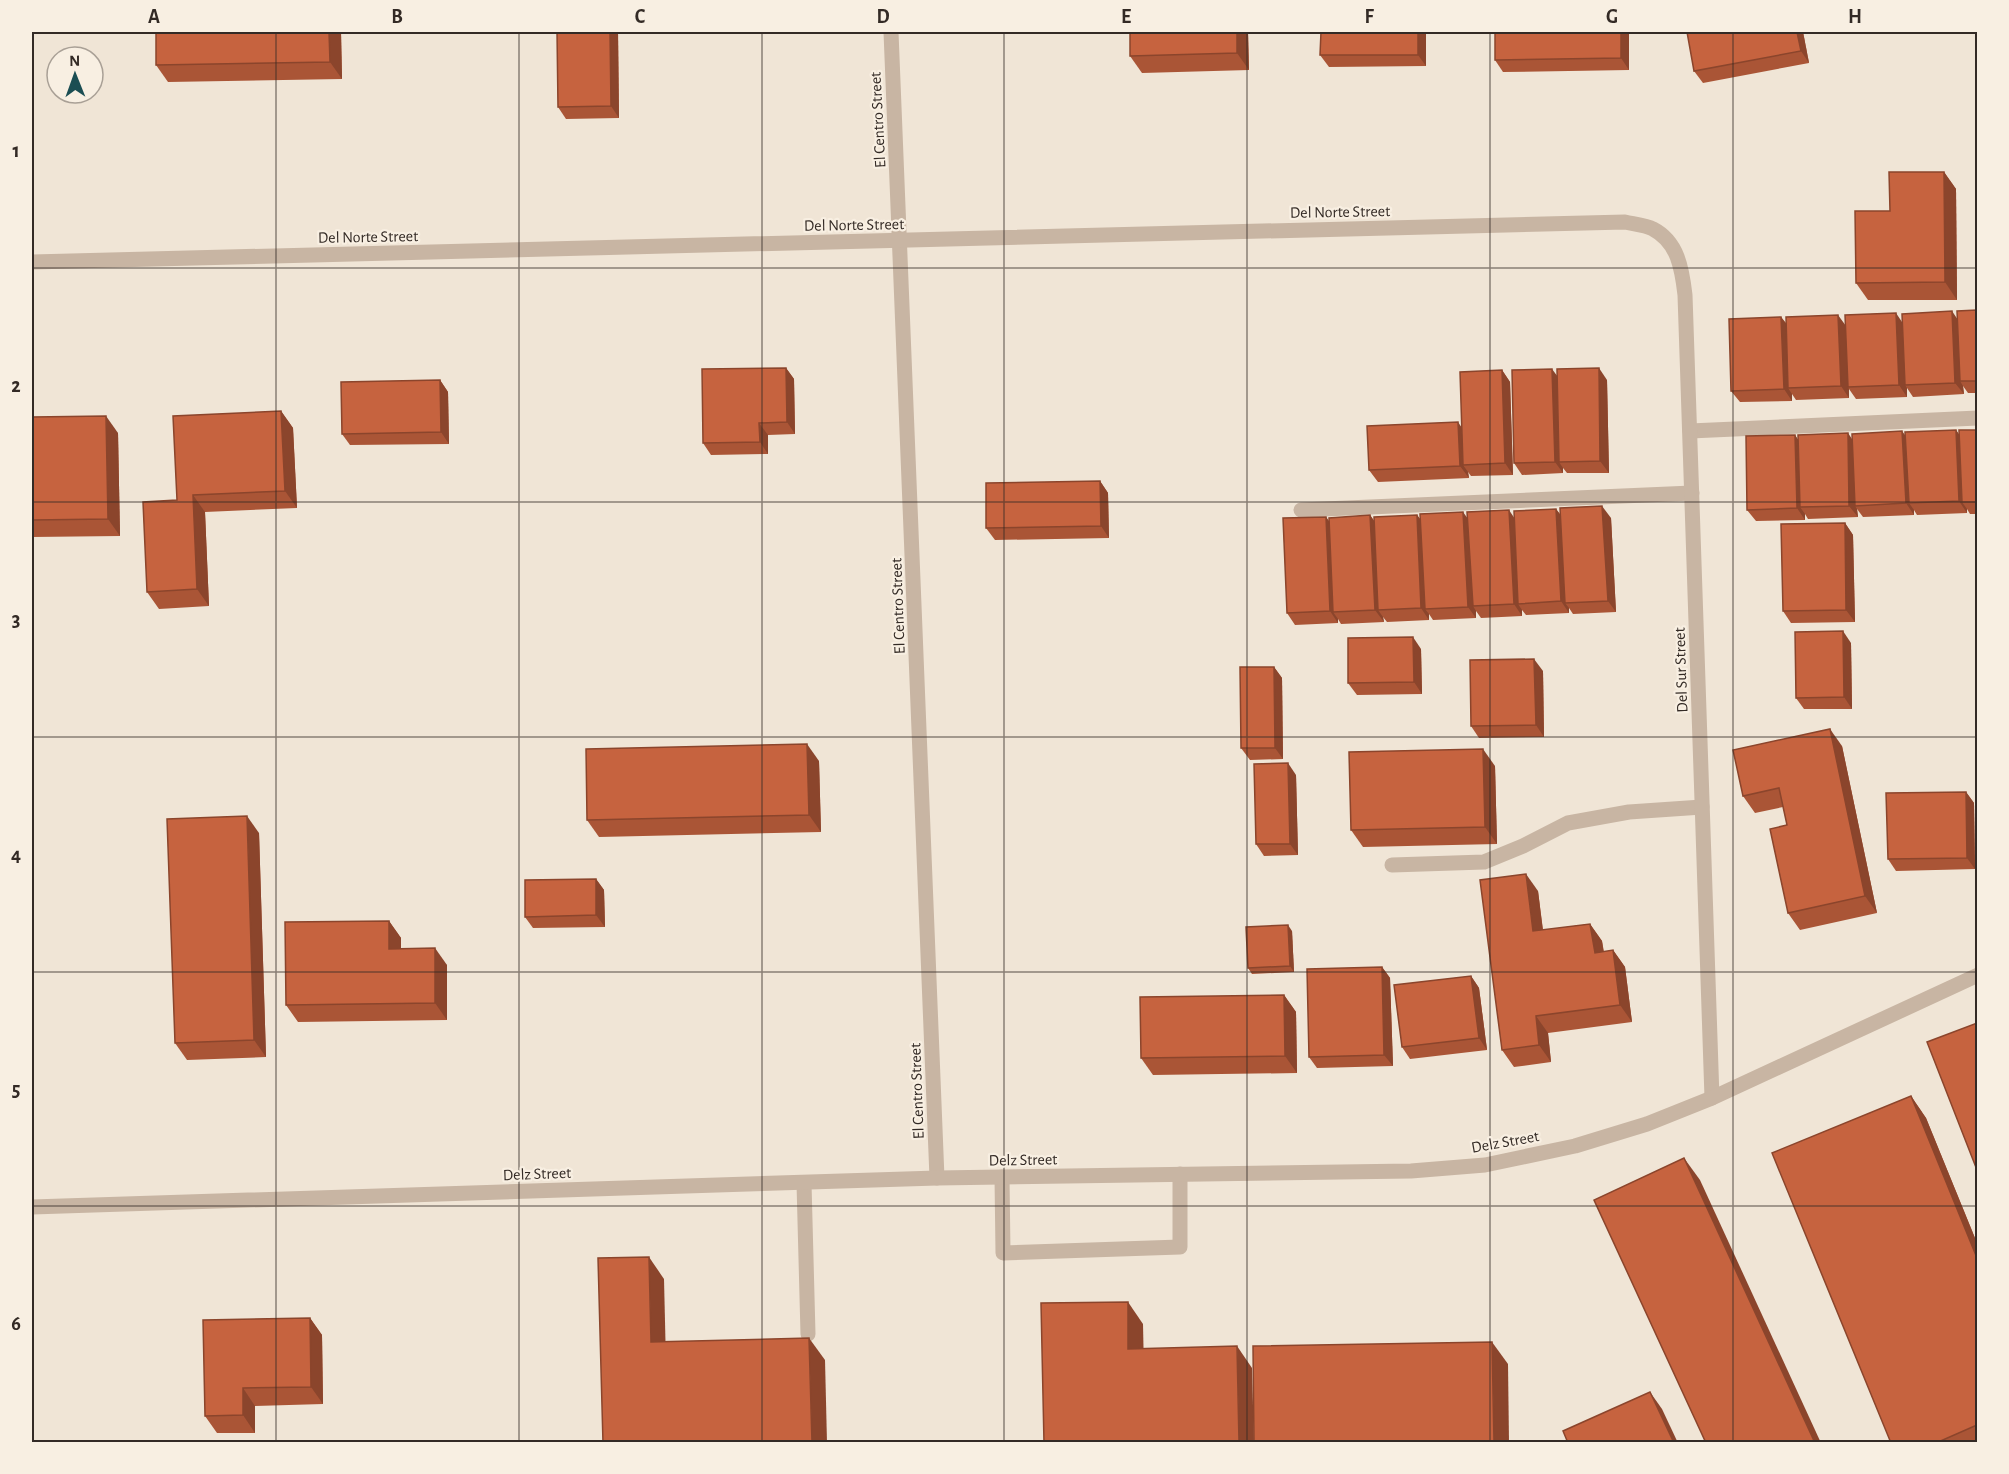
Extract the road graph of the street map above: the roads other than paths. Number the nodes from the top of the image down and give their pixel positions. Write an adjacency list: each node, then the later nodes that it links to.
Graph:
1 (891, 32): 2 (street, El Centro Street)
2 (901, 240): 3 (street, Del Norte Street); 4 (street, Del Norte Street); 15 (street, El Centro Street)
3 (1672, 244): 6 (street, Del Sur Street)
4 (32, 262)
5 (1977, 418): 6 (street)
6 (1690, 431): 7 (street, Del Sur Street)
7 (1692, 493): 8 (street); 9 (street, Del Sur Street)
8 (1301, 510)
9 (1702, 807): 10 (street); 12 (street, Del Sur Street)
10 (1392, 865)
11 (1977, 975): 12 (street, Delz Street)
12 (1712, 1098): 13 (street, Delz Street)
13 (1180, 1174): 14 (street, Delz Street); 14 (street)
14 (1002, 1177): 15 (street, Delz Street)
15 (938, 1178): 16 (street, Delz Street)
16 (804, 1183): 17 (street, Delz Street); 18 (street)
17 (32, 1207)
18 (808, 1334)

